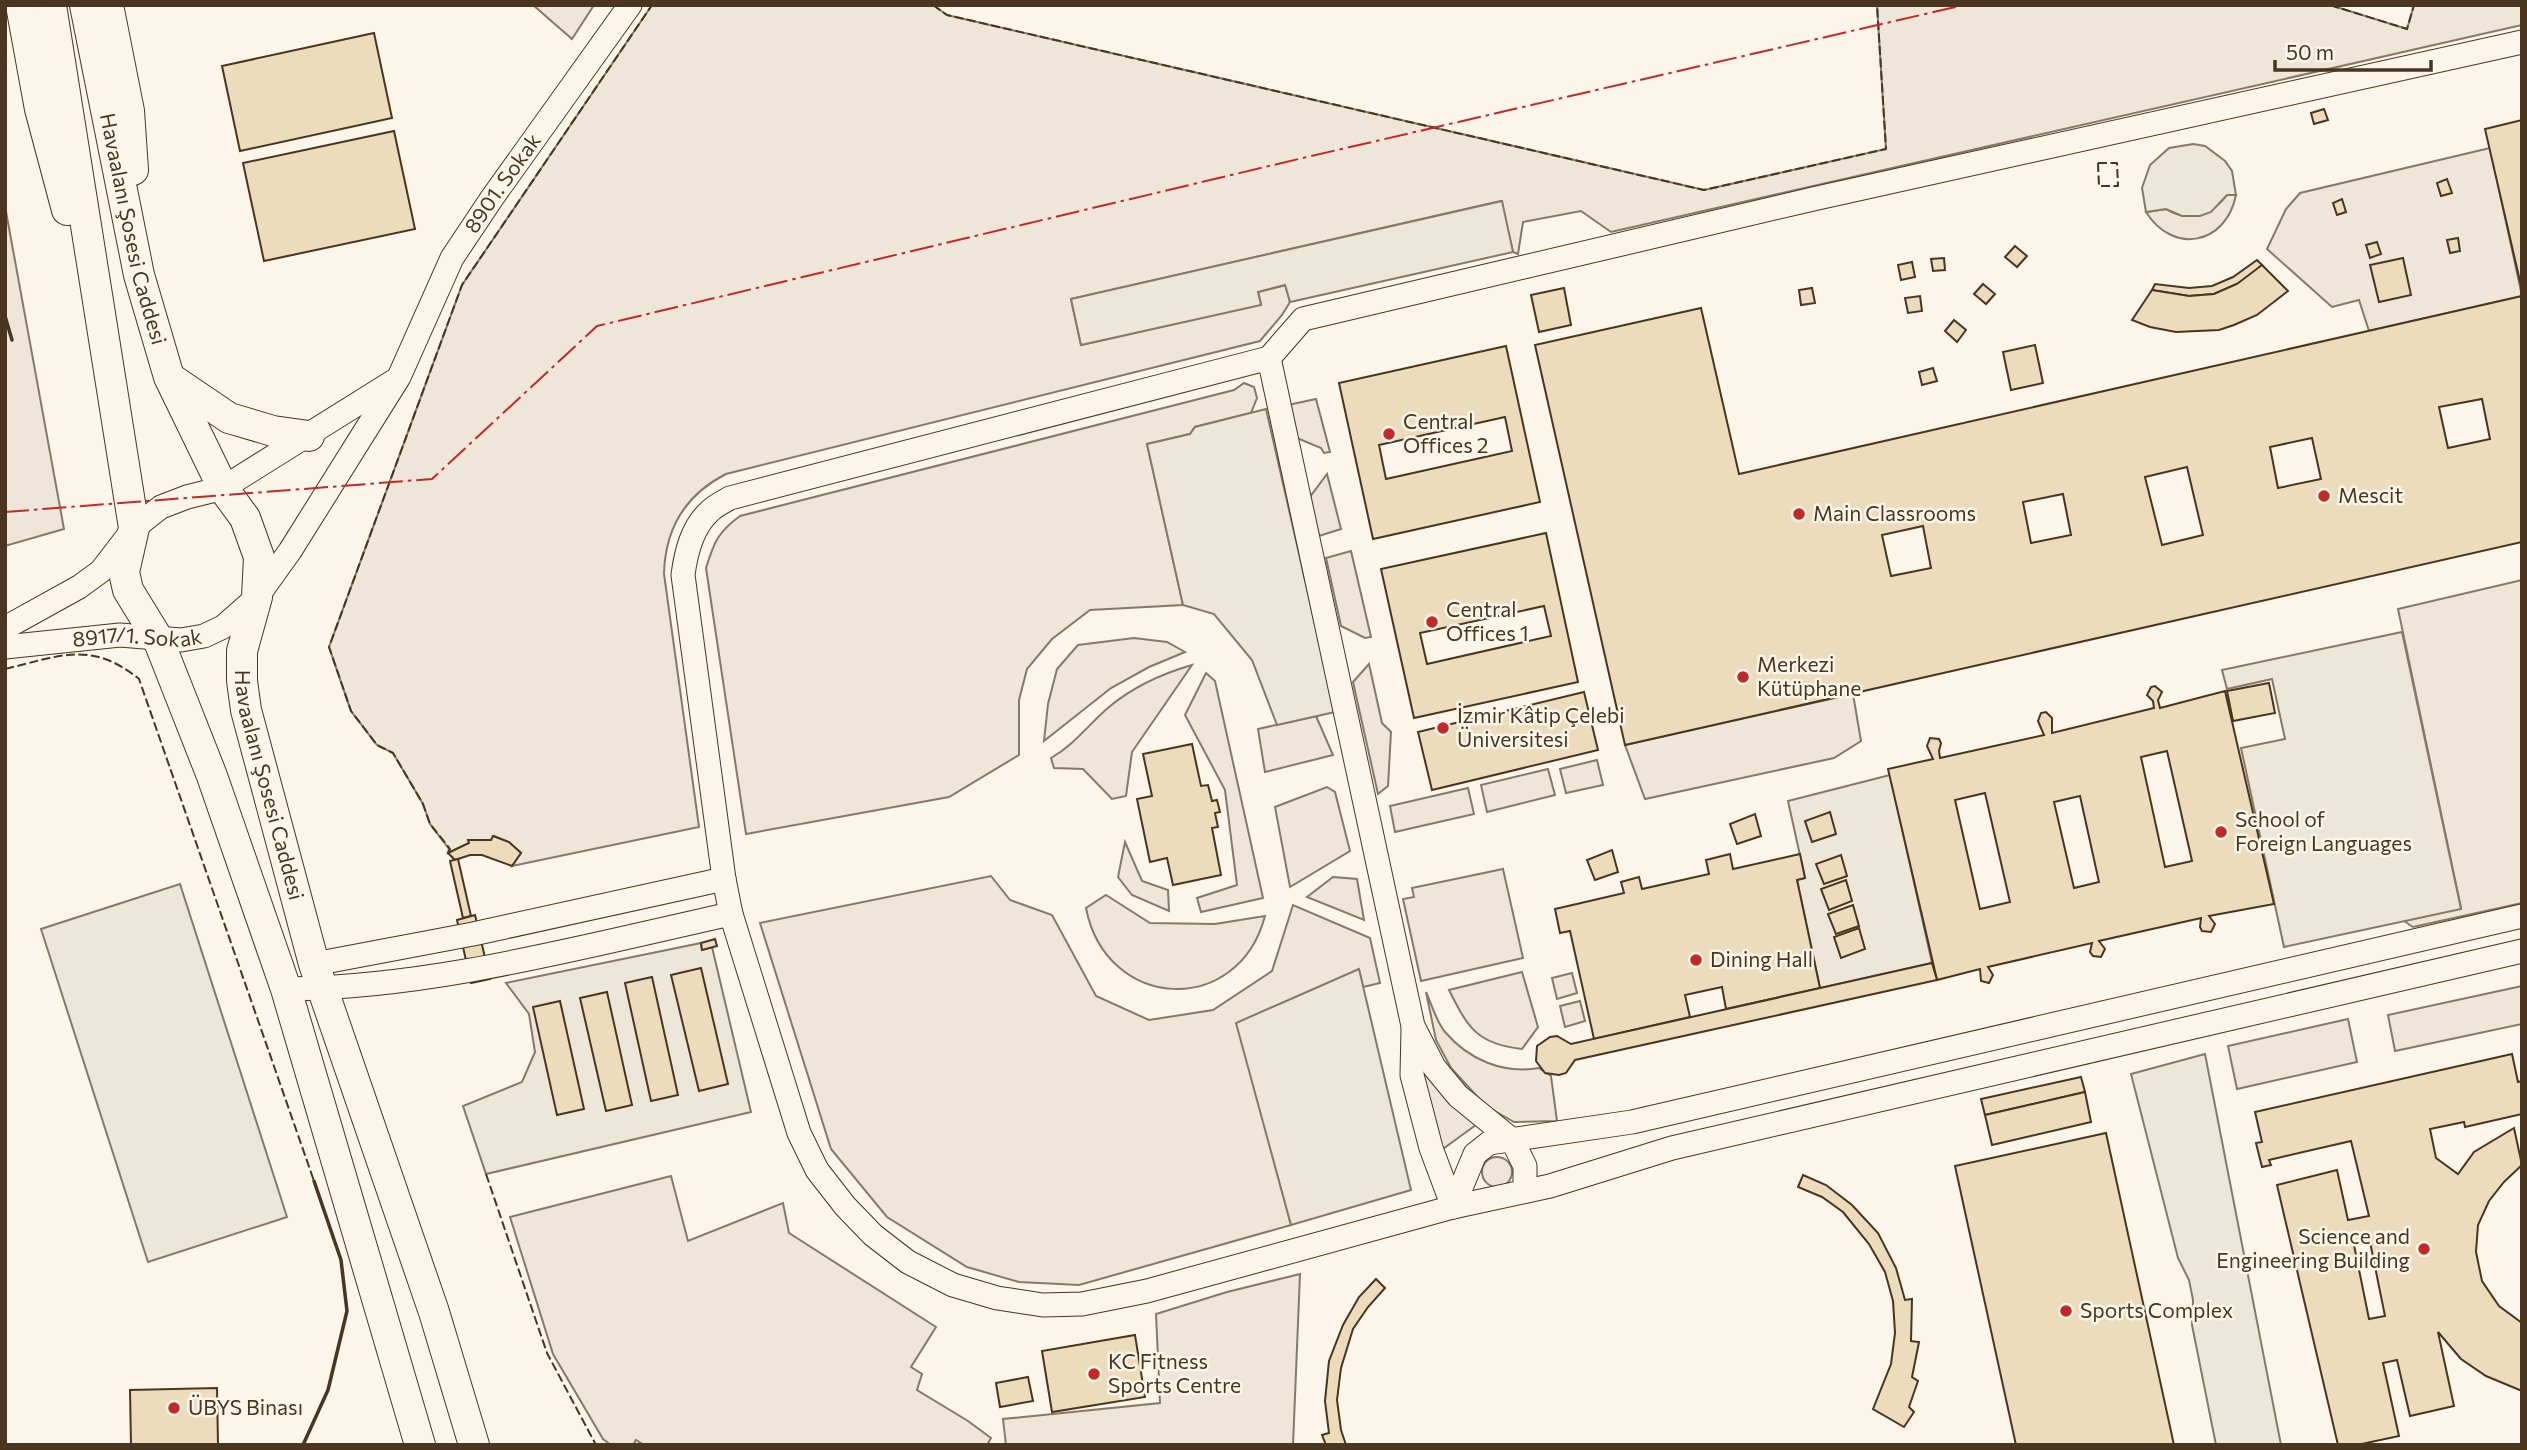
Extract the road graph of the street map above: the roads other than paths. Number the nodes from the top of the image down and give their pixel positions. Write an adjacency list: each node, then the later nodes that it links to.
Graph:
1 (21, 5): 8 (main road)
2 (51, 5): 8 (main road, Havaalanı Şosesi Caddesi)
3 (85, 5): 7 (main road, Havaalanı Şosesi Caddesi)
4 (108, 5): 7 (main road)
5 (630, 5): 11 (street, 8901. Sokak)
6 (2522, 42): 9 (street)
7 (139, 275): 10 (main road, Havaalanı Şosesi Caddesi)
8 (95, 290): 14 (main road, Havaalanı Şosesi Caddesi)
9 (1269, 358): 19 (street); 27 (street)
10 (169, 377): 12 (main road); 13 (main road, Havaalanı Şosesi Caddesi)
11 (400, 377): 12 (street); 15 (street, 8901. Sokak)
12 (309, 436): 13 (street)
13 (223, 488): 14 (street, 8917/1. Sokak); 15 (main road, Havaalanı Şosesi Caddesi)
14 (134, 528): 16 (street, 8917/1. Sokak); 17 (main road)
15 (257, 597): 17 (street, 8917/1. Sokak); 24 (main road, Havaalanı Şosesi Caddesi)
16 (5, 628)
17 (158, 639): 18 (street, 8917/1. Sokak); 25 (main road, Havaalanı Şosesi Caddesi)
18 (5, 647)
19 (724, 879): 20 (street); 24 (street)
20 (731, 914): 24 (street); 30 (street)
21 (2520, 922): 23 (street)
22 (2522, 951): 26 (street)
23 (2293, 969): 26 (street); 28 (street)
24 (318, 976): 25 (street); 32 (main road, Havaalanı Şosesi Caddesi)
25 (286, 989): 31 (main road, Havaalanı Şosesi Caddesi)
26 (2301, 1002): 29 (street)
27 (1413, 1026): 28 (street); 30 (street)
28 (1512, 1140): 29 (street); 30 (street)
29 (1525, 1191): 30 (street)
30 (1453, 1207)
31 (420, 1445)
32 (474, 1445)

